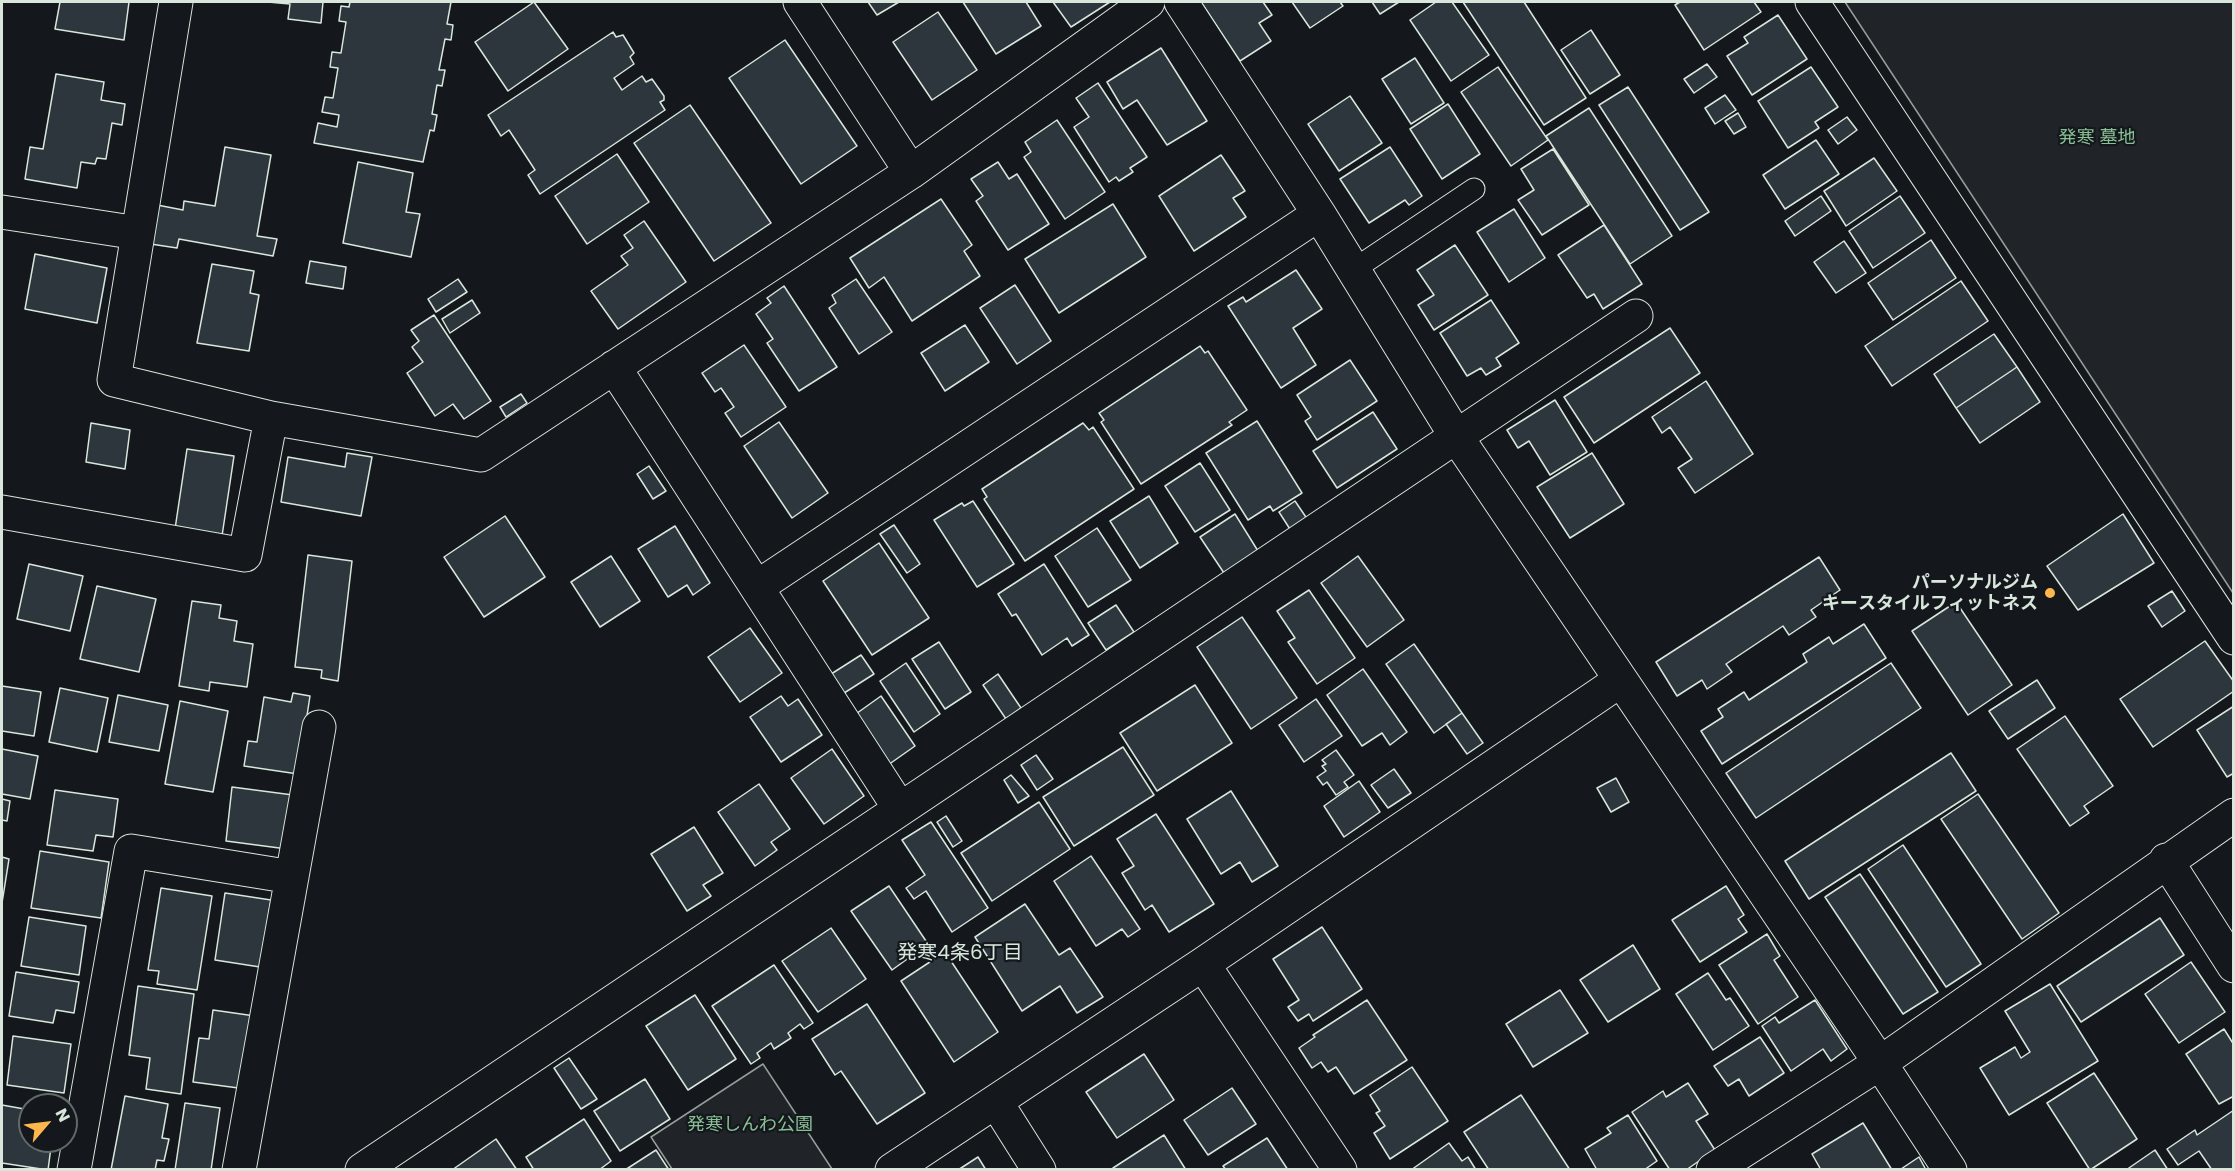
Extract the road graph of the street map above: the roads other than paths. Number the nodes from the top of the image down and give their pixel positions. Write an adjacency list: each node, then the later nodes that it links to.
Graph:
1 (176, 2): 10 (street)
2 (801, 2): 6 (street)
3 (1148, 2): 6 (street)
4 (1181, 2): 9 (street)
5 (1812, 2): 18 (street)
6 (911, 172): 13 (street)
7 (1474, 189): 11 (lane)
8 (2, 212): 10 (street)
9 (1319, 214): 11 (street); 17 (street)
10 (138, 233): 14 (street)
11 (1353, 270): 15 (street)
12 (1636, 316): 15 (street)
13 (614, 367): 14 (street); 17 (street)
14 (271, 418): 16 (street)
15 (1456, 436): 19 (street); 21 (street)
16 (2, 512)
17 (757, 587): 21 (street)
18 (2234, 638)
19 (1621, 680): 25 (street); 27 (street)
20 (319, 727): 24 (street)
21 (900, 809): 31 (street)
22 (2234, 815): 23 (street)
23 (2166, 860): 26 (street); 27 (street)
24 (292, 877): 29 (street); 30 (street)
25 (1203, 964): 28 (street); 34 (street)
26 (2234, 966)
27 (1880, 1063): 35 (street); 36 (street)
28 (996, 1102): 32 (street); 33 (street)
29 (74, 1170)
30 (239, 1170)
31 (362, 1170)
32 (892, 1170)
33 (1039, 1170)
34 (1340, 1170)
35 (1713, 1170)
36 (1950, 1170)

